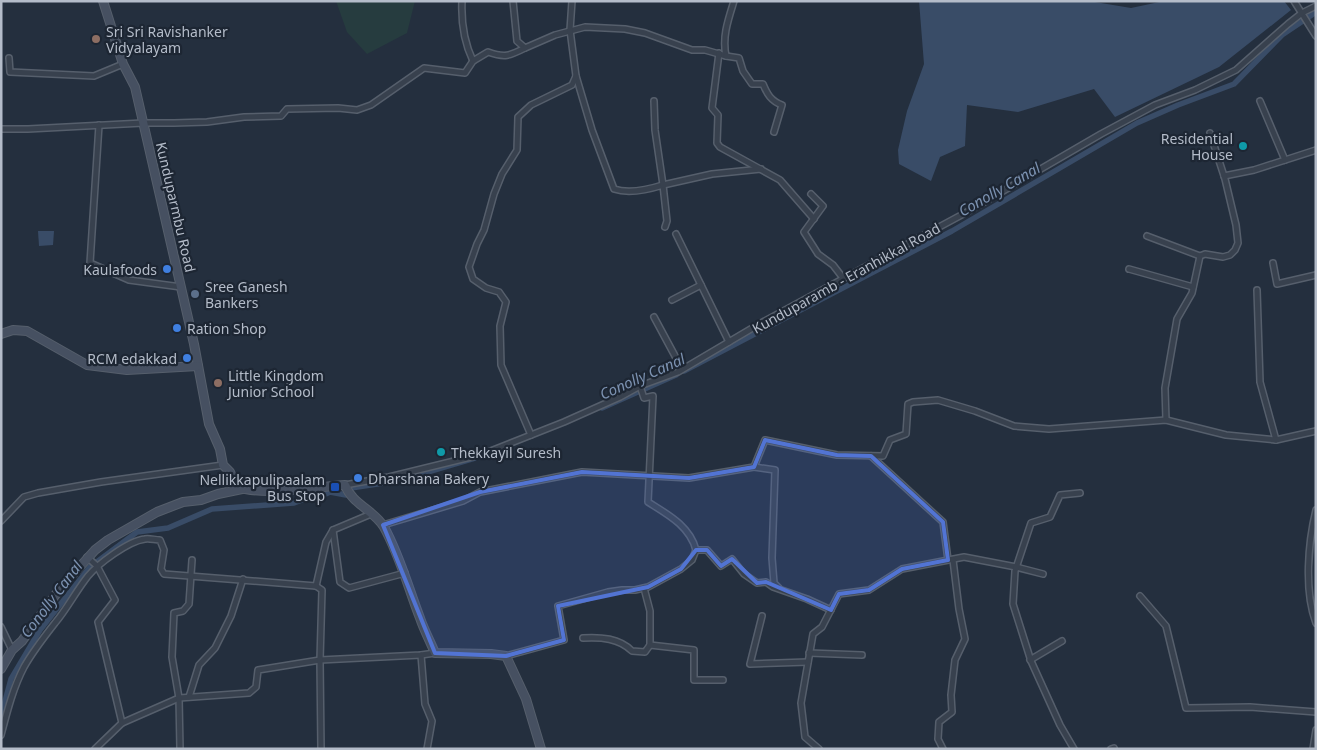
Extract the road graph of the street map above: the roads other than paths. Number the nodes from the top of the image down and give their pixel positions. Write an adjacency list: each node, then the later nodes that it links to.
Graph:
1 (104, 1): 17 (main road, Kunduparmbu Road)
2 (462, 1): 16 (street)
3 (513, 1): 12 (street)
4 (572, 1): 10 (street)
5 (734, 1): 14 (street)
6 (1294, 1): 8 (street)
7 (1316, 6): 8 (street, Kunduparamb - Eranhikkal Road)
8 (1303, 15): 9 (street); 40 (street, Kunduparamb - Eranhikkal Road)
9 (1312, 27): 11 (street)
10 (570, 30): 12 (street); 13 (street); 18 (street)
11 (1316, 36)
12 (524, 48): 16 (street)
13 (719, 53): 14 (street); 28 (street)
14 (726, 56): 24 (street)
15 (9, 58): 17 (street)
16 (473, 62): 21 (street)
17 (123, 64): 21 (main road, Kunduparmbu Road)
18 (576, 76): 30 (street); 54 (street)
19 (654, 101): 30 (street)
20 (1260, 101): 27 (street)
21 (143, 123): 22 (street); 43 (main road, Kunduparmbu Road)
22 (99, 125): 23 (street); 43 (street)
23 (1, 129)
24 (774, 132)
25 (1210, 133): 29 (street)
26 (1316, 150): 27 (street)
27 (1285, 160): 29 (street)
28 (762, 169): 30 (street); 32 (street)
29 (1224, 176): 36 (street)
30 (663, 185): 33 (street)
31 (811, 194): 32 (street)
32 (814, 219): 40 (street)
33 (664, 227)
34 (676, 234): 41 (street)
35 (1147, 236): 36 (street)
36 (1200, 256): 42 (street)
37 (1273, 263): 39 (street)
38 (1129, 269): 42 (street)
39 (1316, 275)
40 (843, 278): 48 (street, Kunduparamb - Eranhikkal Road)
41 (701, 285): 45 (street); 48 (street)
42 (1194, 286): 52 (street)
43 (181, 287): 49 (main road, Kunduparmbu Road)
44 (1257, 290): 55 (street)
45 (672, 300)
46 (654, 316): 50 (street)
47 (1, 334): 49 (main road)
48 (729, 342): 50 (street, Kunduparamb - Eranhikkal Road)
49 (198, 366): 57 (main road, Kunduparmbu Road)
50 (682, 369): 51 (street, Kunduparamb - Eranhikkal Road)
51 (640, 387): 54 (street, Kunduparamb - Eranhikkal Road); 59 (street)
52 (1166, 420): 55 (street); 56 (street)
53 (1316, 431): 55 (street)
54 (531, 435): 61 (street, Kunduparamb - Eranhikkal Road)
55 (1276, 440)
56 (871, 456): 58 (street); 71 (street)
57 (223, 465): 60 (main road, Kunduparmbu Road); 65 (street)
58 (754, 467): 59 (street); 80 (street)
59 (650, 477): 66 (street); 68 (street)
60 (243, 489): 61 (main road); 69 (main road)
61 (348, 489): 64 (main road)
62 (1080, 493): 73 (street)
63 (1316, 510): 84 (street)
64 (371, 514): 66 (main road); 67 (street)
65 (1, 521)
66 (383, 525): 74 (main road)
67 (333, 530): 74 (street); 78 (street)
68 (696, 550): 79 (street); 80 (street)
69 (87, 557): 72 (street); 89 (main road)
70 (192, 560): 76 (street)
71 (951, 560): 73 (street); 82 (street); 112 (street)
72 (97, 566): 76 (street); 103 (street); 105 (street)
73 (1016, 567): 75 (street); 96 (street)
74 (405, 573): 90 (main road)
75 (1043, 574)
76 (191, 575): 77 (street); 101 (street)
77 (243, 579): 78 (street); 100 (street)
78 (316, 586): 95 (street)
79 (644, 588): 88 (street); 94 (street)
80 (782, 590): 82 (street)
81 (1140, 596): 102 (street)
82 (831, 610): 91 (street)
83 (762, 616): 97 (street)
84 (1316, 623)
85 (1, 627): 89 (street)
86 (583, 638): 88 (street)
87 (1062, 641): 96 (street)
88 (650, 645): 99 (street)
89 (12, 650): 98 (main road)
90 (435, 653): 92 (street); 94 (main road)
91 (809, 653): 93 (street); 97 (street)
92 (421, 655): 95 (street); 109 (street)
93 (862, 655)
94 (506, 656): 110 (main road)
95 (320, 660): 100 (street); 108 (street)
96 (1030, 660): 113 (street)
97 (808, 662): 111 (street)
98 (2, 665)
99 (724, 680)
100 (189, 697): 101 (street)
101 (179, 698): 103 (street); 107 (street)
102 (1316, 712)
103 (122, 723): 106 (street)
104 (1316, 730): 114 (street)
105 (1, 736)
106 (95, 749)
107 (180, 749)
108 (321, 749)
109 (427, 749)
110 (541, 749)
111 (819, 749)
112 (943, 749)
113 (1074, 749)
114 (1313, 749)

